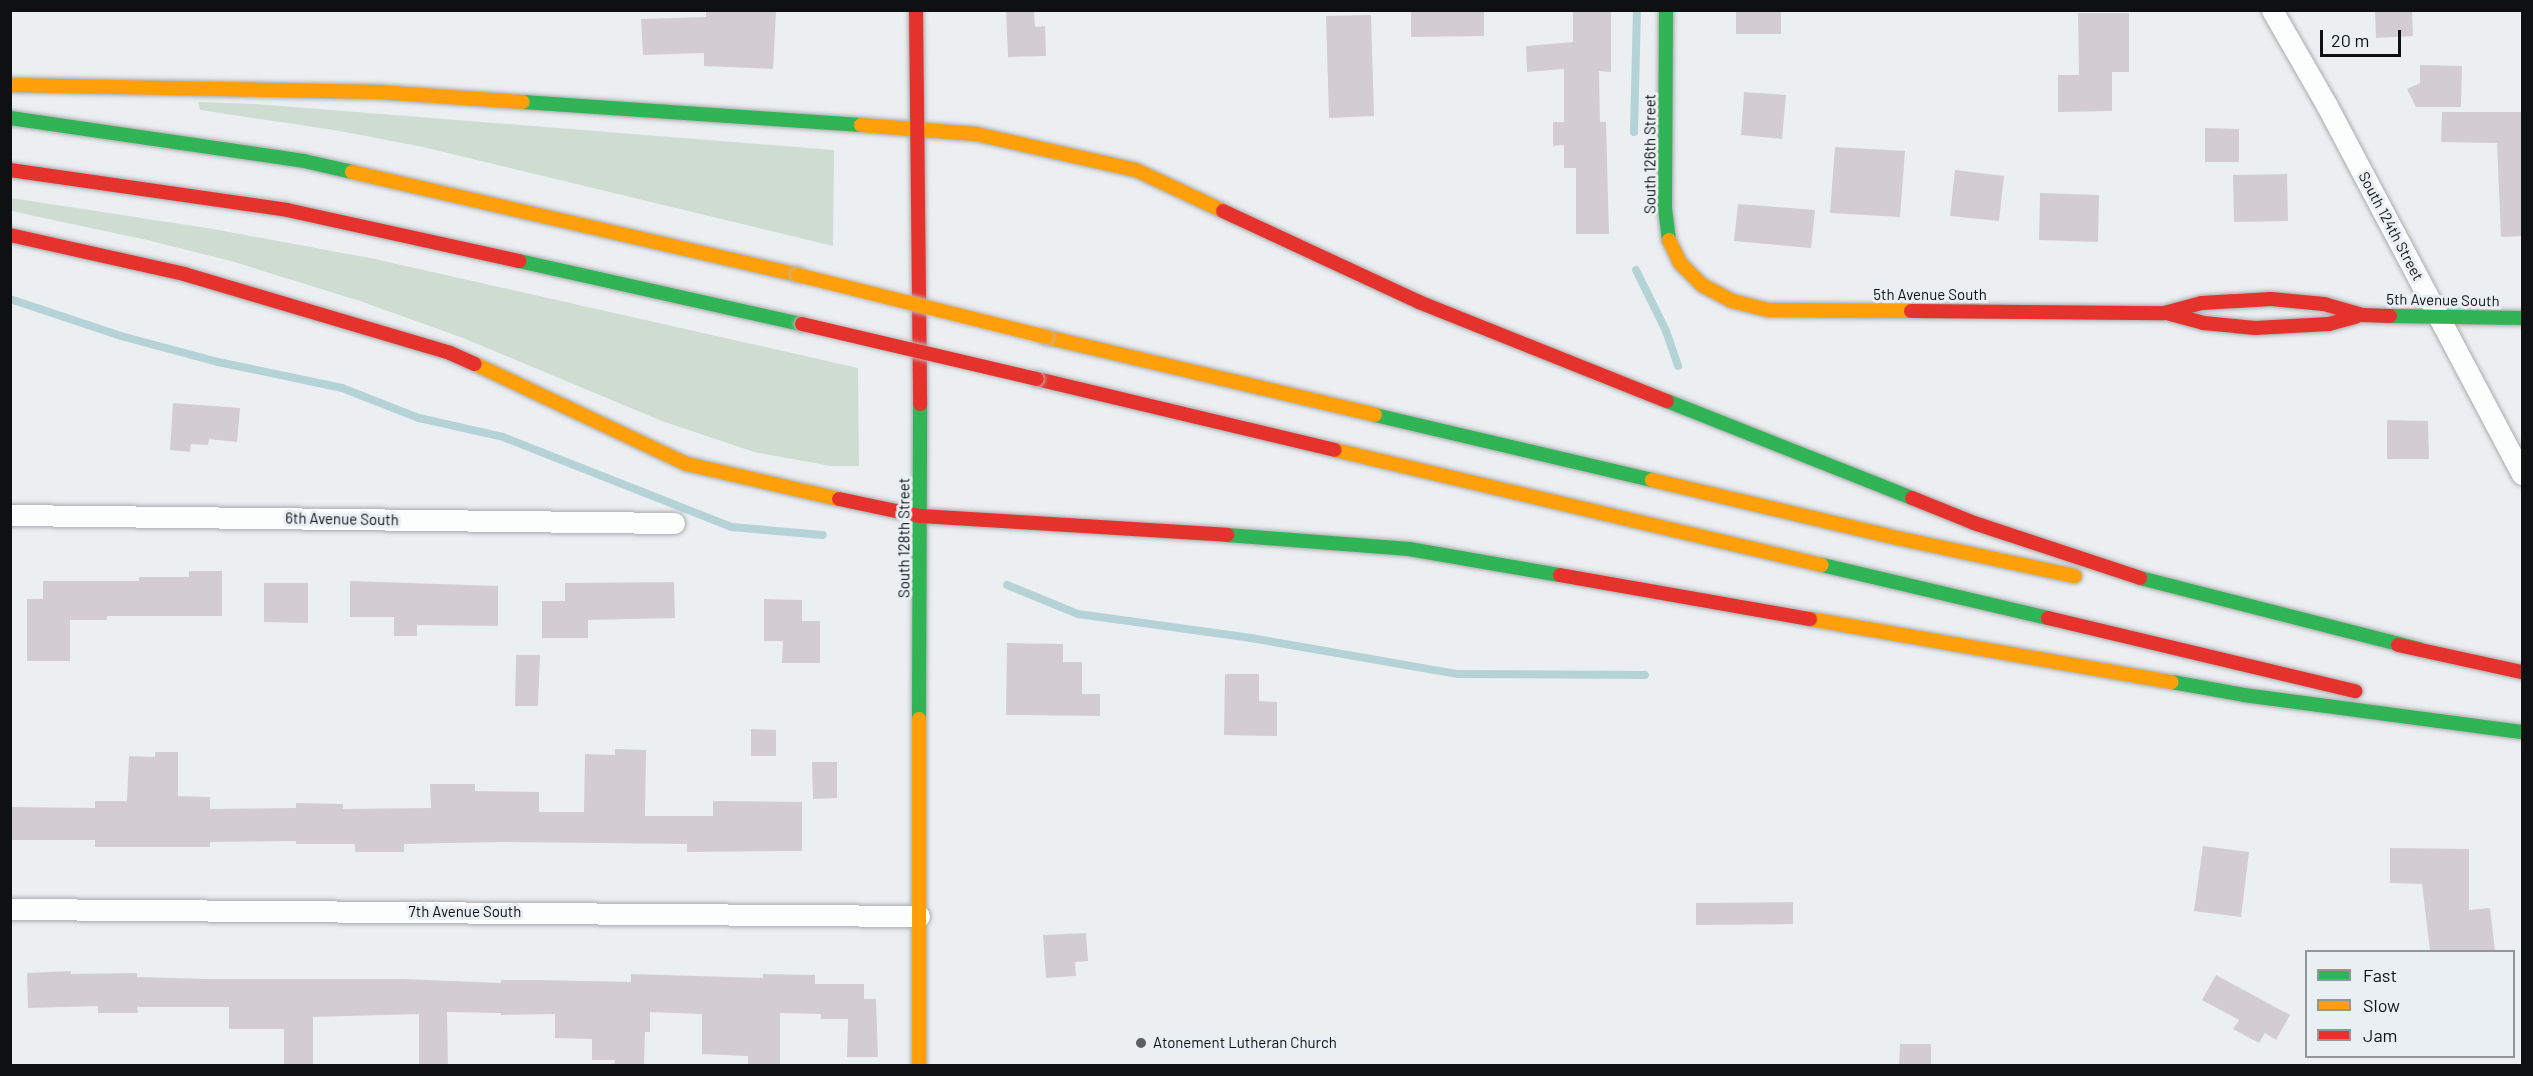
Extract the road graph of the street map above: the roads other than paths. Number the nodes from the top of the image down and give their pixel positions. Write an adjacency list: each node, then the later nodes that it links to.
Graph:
1 (916, 10): 6 (main road, South 128th Street)
2 (1666, 10): 9 (main road, South 126th Street)
3 (2272, 10): 12 (street, South 124th Street)
4 (10, 85): 6 (main road)
5 (10, 118): 18 (main road, bridge)
6 (919, 129): 16 (main road, South 128th Street); 20 (main road)
7 (10, 170): 22 (main road, bridge)
8 (10, 235): 16 (main road)
9 (1702, 285): 10 (main road, 5th Avenue South)
10 (2164, 313): 11 (main road, 5th Avenue South); 11 (main road, 5th Avenue South)
11 (2362, 315): 12 (main road, 5th Avenue South)
12 (2440, 317): 13 (main road, 5th Avenue South); 14 (street, South 124th Street)
13 (2523, 318)
14 (2523, 474)
15 (10, 515): 17 (street, 6th Avenue South)
16 (920, 516): 24 (main road); 26 (main road, South 128th Street)
17 (674, 523)
18 (2084, 578)
19 (2107, 582): 20 (main road)
20 (2419, 649): 21 (main road)
21 (2523, 672)
22 (2373, 695)
23 (2396, 701): 24 (main road)
24 (2523, 731)
25 (10, 909): 26 (street, 7th Avenue South)
26 (919, 916): 27 (main road, South 128th Street)
27 (919, 1065)

